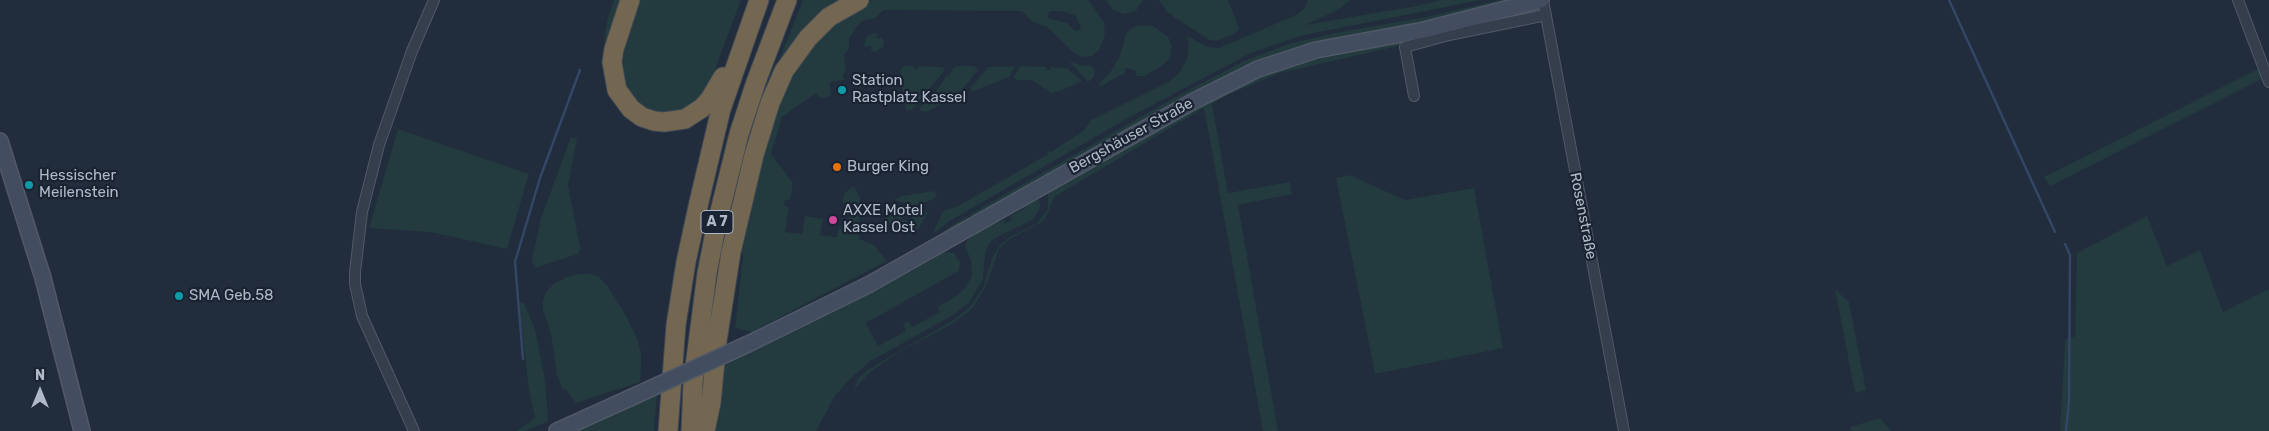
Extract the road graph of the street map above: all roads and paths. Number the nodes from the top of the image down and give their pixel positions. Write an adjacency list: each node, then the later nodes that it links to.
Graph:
1 (434, 0): 15 (street)
2 (630, 0): 9 (highway)
3 (759, 0): 9 (highway, A 7)
4 (787, 0): 18 (highway, A 7)
5 (860, 0): 19 (highway)
6 (1542, 0): 8 (street, Rosenstraße); 16 (main road, Bergshäuser Straße, bridge)
7 (2238, 0): 10 (street)
8 (1546, 15): 12 (street); 20 (street, Rosenstraße)
9 (743, 44): 17 (highway, A 7)
10 (2267, 71): 11 (street)
11 (2269, 82)
12 (1414, 96)
13 (0, 141): 14 (main road)
14 (82, 431)
15 (414, 431)
16 (557, 431)
17 (668, 431)
18 (691, 431)
19 (705, 431)
20 (1624, 431)

